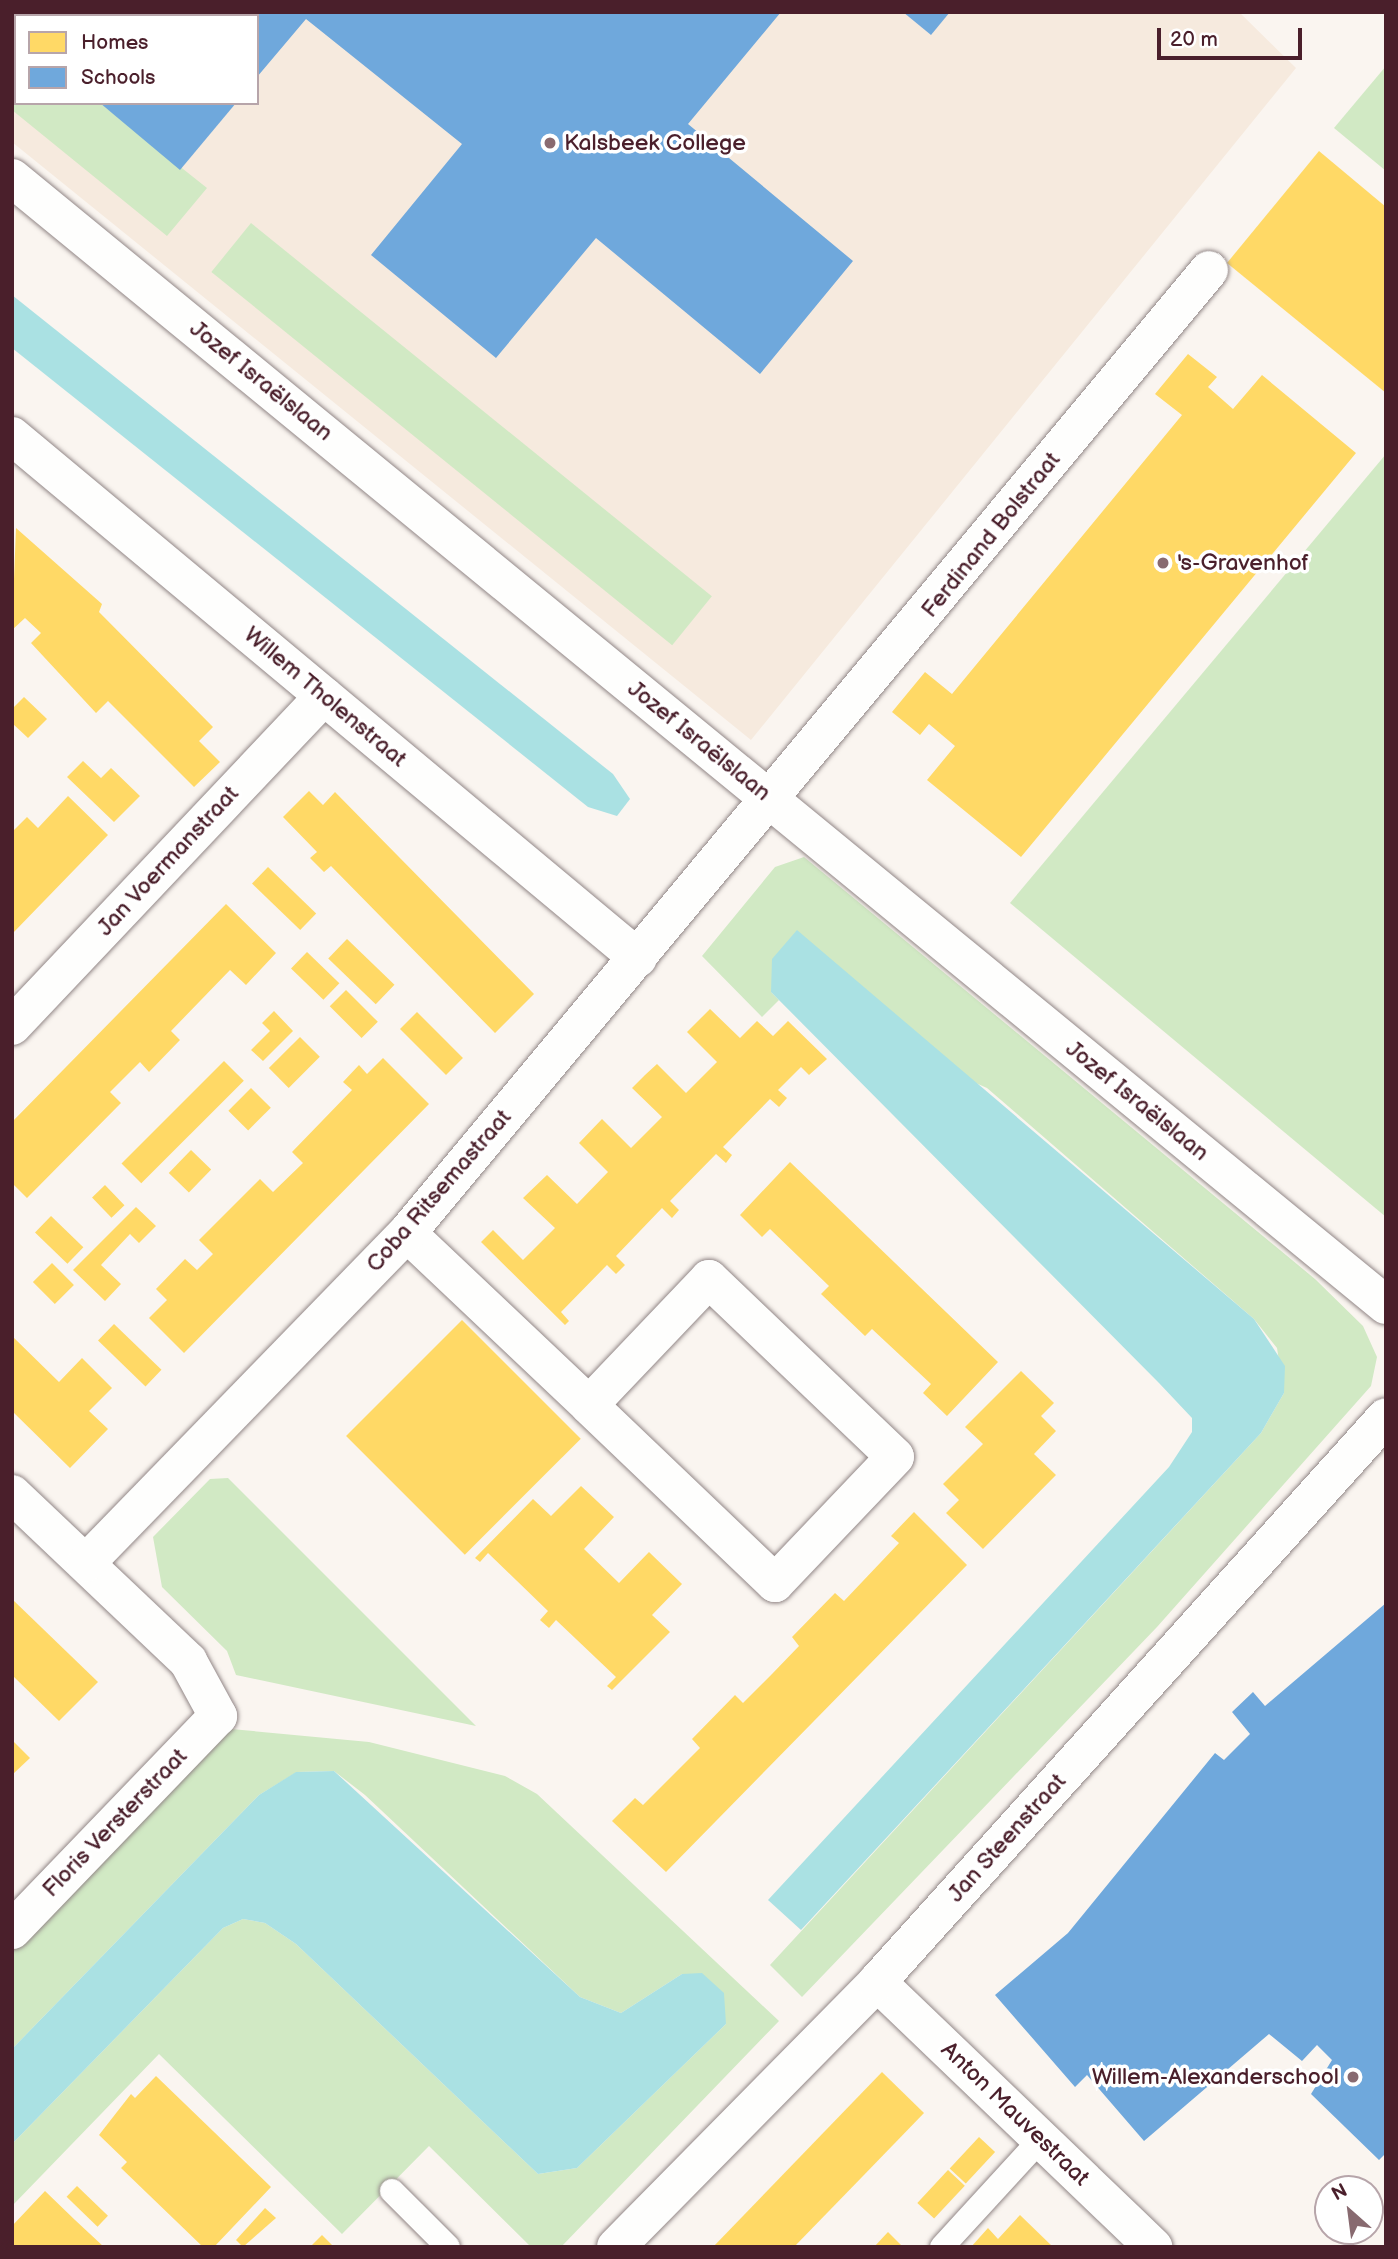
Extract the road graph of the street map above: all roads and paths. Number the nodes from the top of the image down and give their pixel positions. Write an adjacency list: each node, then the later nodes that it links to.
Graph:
1 (12, 178): 5 (street, Jozef Israëlslaan)
2 (1209, 270): 5 (street, Ferdinand Bolstraat)
3 (12, 436): 4 (street, Willem Tholenstraat)
4 (324, 696): 6 (street, Willem Tholenstraat); 7 (street, Jan Voermanstraat)
5 (772, 801): 6 (street, Coba Ritsemastraat); 9 (street, Jozef Israëlslaan)
6 (638, 958): 8 (street, Coba Ritsemastraat)
7 (12, 1026)
8 (407, 1233): 10 (street); 13 (street, Coba Ritsemastraat)
9 (1386, 1305)
10 (589, 1405): 10 (street)
11 (1386, 1417): 15 (street, Jan Steenstraat)
12 (12, 1493): 13 (street)
13 (86, 1563): 14 (street, Floris Versterstraat)
14 (12, 1930)
15 (877, 1982): 16 (street, Anton Mauvestraat); 19 (street, Jan Steenstraat)
16 (1041, 2139): 20 (lane); 21 (street, Anton Mauvestraat)
17 (391, 2191): 18 (lane)
18 (448, 2247)
19 (617, 2247)
20 (942, 2247)
21 (1153, 2247)

